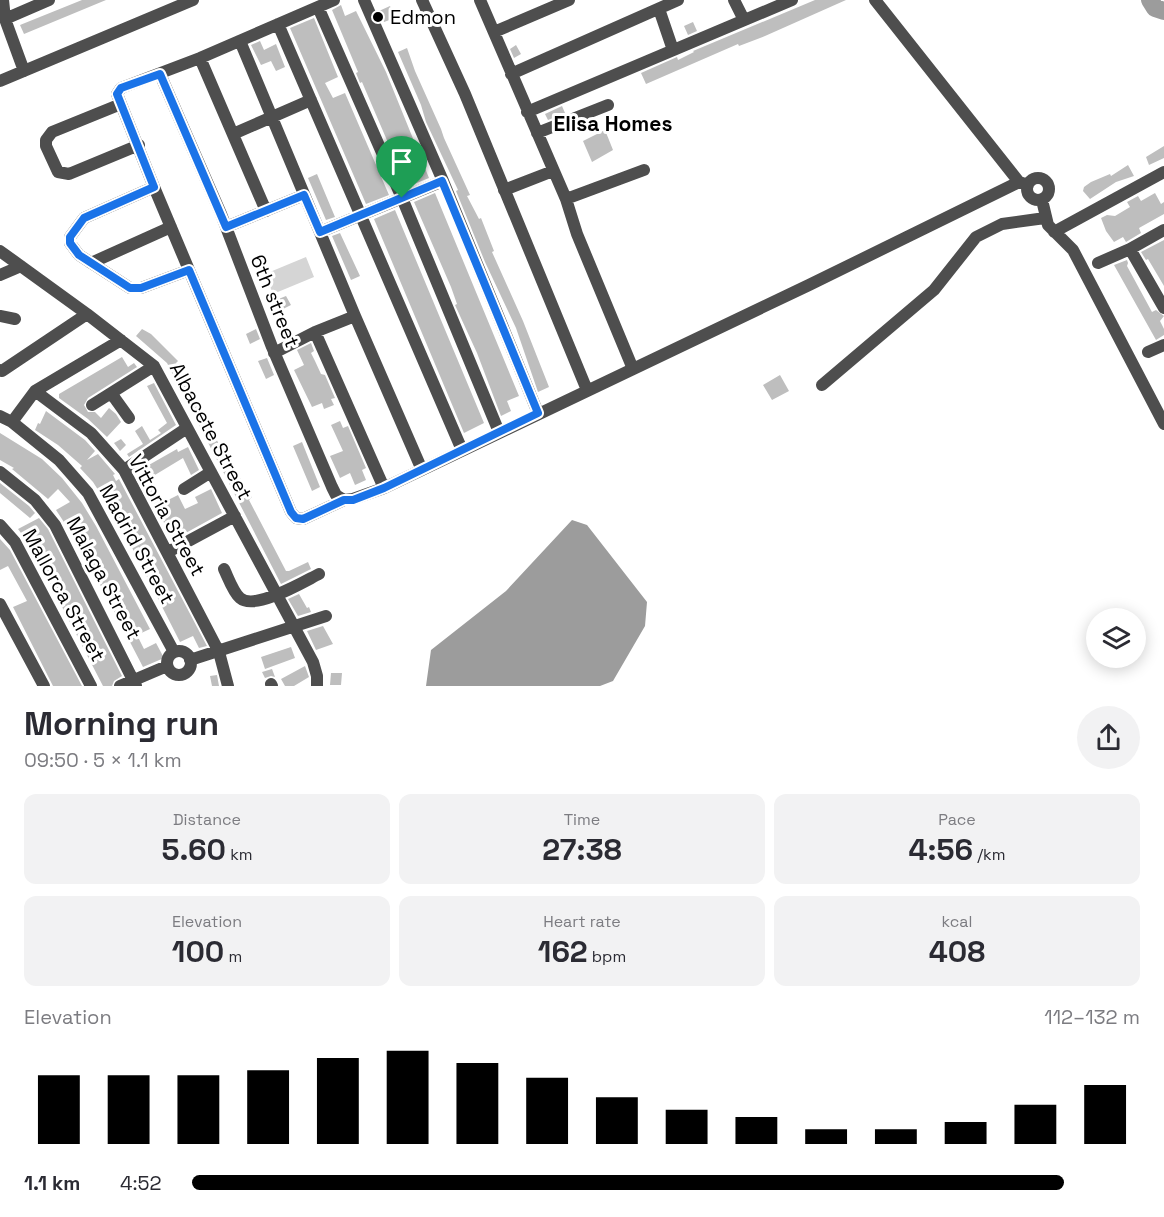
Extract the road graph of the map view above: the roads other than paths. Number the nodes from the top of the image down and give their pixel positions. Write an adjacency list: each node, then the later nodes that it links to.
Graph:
1 (49, 0): 15 (street)
2 (193, 0): 22 (street)
3 (334, 0): 13 (street)
4 (364, 0): 37 (street)
5 (422, 0): 40 (street)
6 (480, 0): 18 (street)
7 (569, 0): 18 (street)
8 (678, 0): 14 (street)
9 (734, 0): 16 (street)
10 (792, 0): 16 (street)
11 (875, 0): 38 (street)
12 (2, 3): 15 (street)
13 (318, 7): 17 (street); 42 (street)
14 (659, 9): 20 (street); 24 (street)
15 (5, 19): 22 (street)
16 (744, 20): 20 (street)
17 (278, 24): 19 (street); 26 (street)
18 (494, 32): 24 (street)
19 (240, 40): 21 (street); 30 (street)
20 (673, 50): 29 (street)
21 (200, 58): 23 (street); 32 (street)
22 (24, 71): 25 (street)
23 (160, 74): 27 (street); 49 (street, 6th street)
24 (511, 74): 29 (street)
25 (0, 81)
26 (311, 100): 30 (street); 46 (street)
27 (121, 104): 33 (street); 33 (street)
28 (609, 105): 31 (street)
29 (527, 112): 31 (street)
30 (272, 118): 32 (street); 41 (street)
31 (537, 133): 34 (street)
32 (233, 134): 45 (street)
33 (139, 145): 39 (street)
34 (553, 171): 40 (street); 43 (street)
35 (644, 171): 43 (street)
36 (1164, 172): 52 (street)
37 (442, 181): 42 (street); 78 (street)
38 (1023, 183): 44 (street); 44 (street); 71 (street)
39 (154, 187): 48 (street); 55 (street)
40 (504, 190): 74 (street)
41 (304, 195): 45 (street); 51 (street)
42 (402, 198): 46 (street); 84 (street)
43 (566, 199): 71 (street)
44 (1042, 200): 47 (street)
45 (266, 211): 49 (street)
46 (361, 215): 51 (street); 85 (street)
47 (1045, 218): 52 (street); 73 (street)
48 (171, 227): 55 (street); 58 (street)
49 (226, 227): 69 (street, 6th street)
50 (1164, 230): 53 (street)
51 (320, 232): 63 (street)
52 (1054, 232): 82 (street)
53 (1130, 249): 56 (street); 60 (street)
54 (0, 251): 57 (street, Albacete Street)
55 (92, 263): 58 (street)
56 (1098, 263)
57 (21, 266): 59 (street); 61 (street, Albacete Street)
58 (189, 270): 92 (street)
59 (0, 275)
60 (1164, 308)
61 (87, 314): 66 (street, Albacete Street); 72 (street)
62 (0, 316): 64 (street)
63 (355, 316): 65 (street); 87 (street)
64 (15, 319)
65 (315, 332): 69 (street); 90 (street)
66 (121, 340): 70 (street, Albacete Street); 75 (street)
67 (1164, 345): 68 (street)
68 (1148, 352)
69 (274, 353): 92 (street, 6th street)
70 (154, 366): 76 (street); 83 (street, Albacete Street)
71 (633, 369): 74 (street)
72 (0, 370)
73 (822, 385)
74 (587, 390): 78 (street)
75 (35, 391): 81 (street); 86 (street, Vittoria Street)
76 (111, 393): 77 (street); 80 (street)
77 (92, 405)
78 (538, 413): 84 (street)
79 (0, 416): 81 (street, Madrid Street)
80 (129, 418)
81 (12, 422): 103 (street, Madrid Street)
82 (1164, 424)
83 (187, 428): 86 (street); 89 (street, Albacete Street)
84 (500, 432): 85 (street)
85 (462, 450): 87 (street)
86 (124, 470): 95 (street, Vittoria Street)
87 (422, 470): 90 (street)
88 (0, 472): 108 (street, Malaga Street)
89 (211, 472): 91 (street); 93 (street, Albacete Street)
90 (384, 488): 92 (street)
91 (184, 489)
92 (344, 500)
93 (235, 516): 95 (street); 98 (street, Albacete Street)
94 (0, 525): 110 (street, Mallorca Street)
95 (168, 552): 104 (street, Vittoria Street)
96 (224, 569): 98 (street)
97 (319, 574): 98 (street)
98 (276, 594): 102 (street, Albacete Street)
99 (0, 604): 101 (street)
100 (326, 616): 102 (street)
101 (3, 619): 109 (street)
102 (294, 628): 104 (street); 113 (street, Albacete Street)
103 (174, 652): 105 (street); 106 (street)
104 (219, 652): 105 (street); 112 (street, Vittoria Street)
105 (190, 660): 107 (street)
106 (167, 666): 107 (street); 108 (street)
107 (183, 680)
108 (136, 683): 111 (street)
109 (44, 686)
110 (92, 686)
111 (120, 686)
112 (228, 686)
113 (317, 686)

